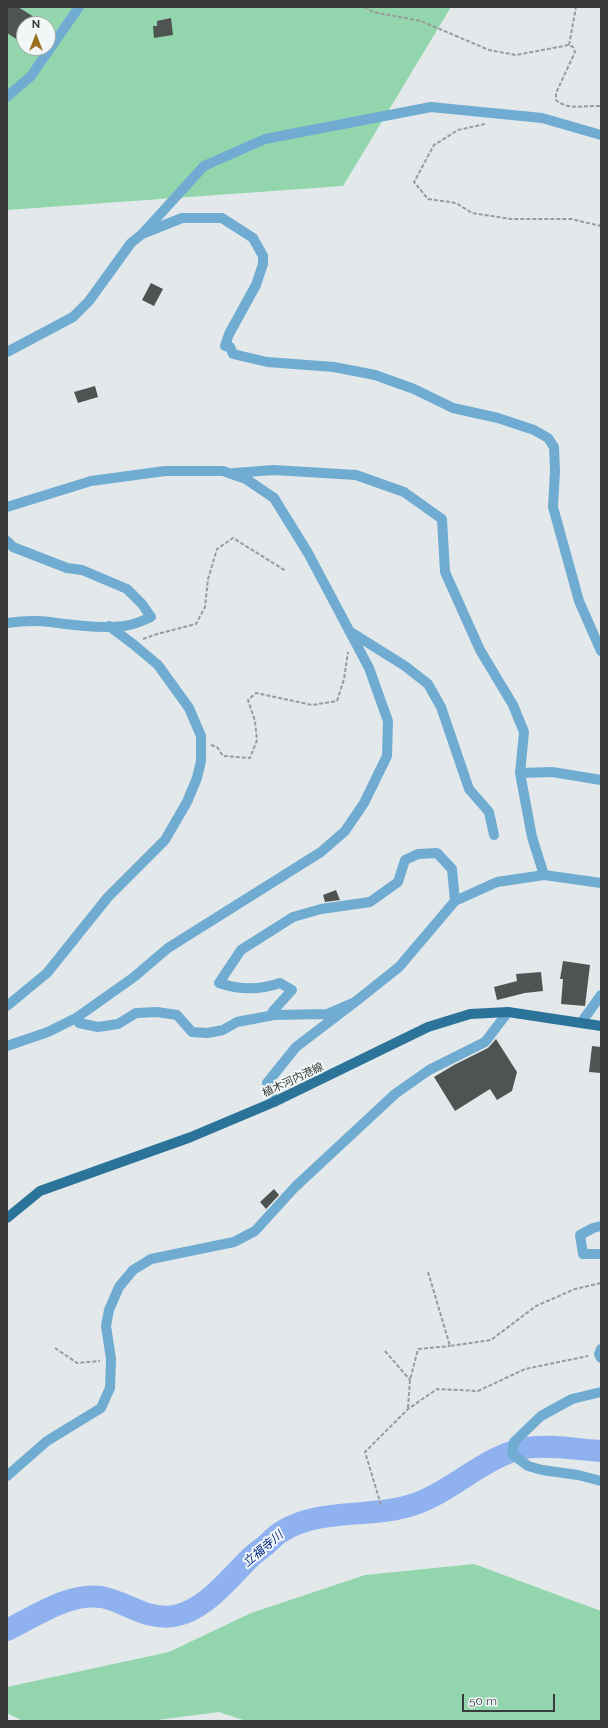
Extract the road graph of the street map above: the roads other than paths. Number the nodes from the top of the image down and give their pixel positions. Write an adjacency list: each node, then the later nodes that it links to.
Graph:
1 (79, 7): 2 (street)
2 (7, 97)
3 (601, 135): 4 (street)
4 (142, 234): 5 (street); 12 (street)
5 (7, 352)
6 (230, 474): 7 (street); 11 (street); 13 (street)
7 (7, 507)
8 (7, 541): 10 (street)
9 (7, 623): 10 (street)
10 (109, 626): 21 (street)
11 (350, 631): 15 (street); 24 (street)
12 (601, 651)
13 (520, 773): 14 (street); 16 (street)
14 (601, 780)
15 (494, 835)
16 (544, 875): 17 (street); 18 (street)
17 (601, 883)
18 (455, 901): 20 (street); 23 (street)
19 (601, 995): 25 (street)
20 (355, 1002): 23 (street); 28 (street)
21 (7, 1006)
22 (508, 1012): 25 (main road, 植木河内港線); 28 (main road, 植木河内港線); 33 (street)
23 (274, 1015): 24 (street)
24 (76, 1018): 27 (street)
25 (581, 1023): 26 (main road, 植木河内港線)
26 (601, 1026)
27 (7, 1046)
28 (274, 1102): 29 (main road, 植木河内港線)
29 (7, 1218)
30 (601, 1226): 31 (street)
31 (601, 1254)
32 (601, 1392): 34 (street)
33 (7, 1476)
34 (601, 1481)

